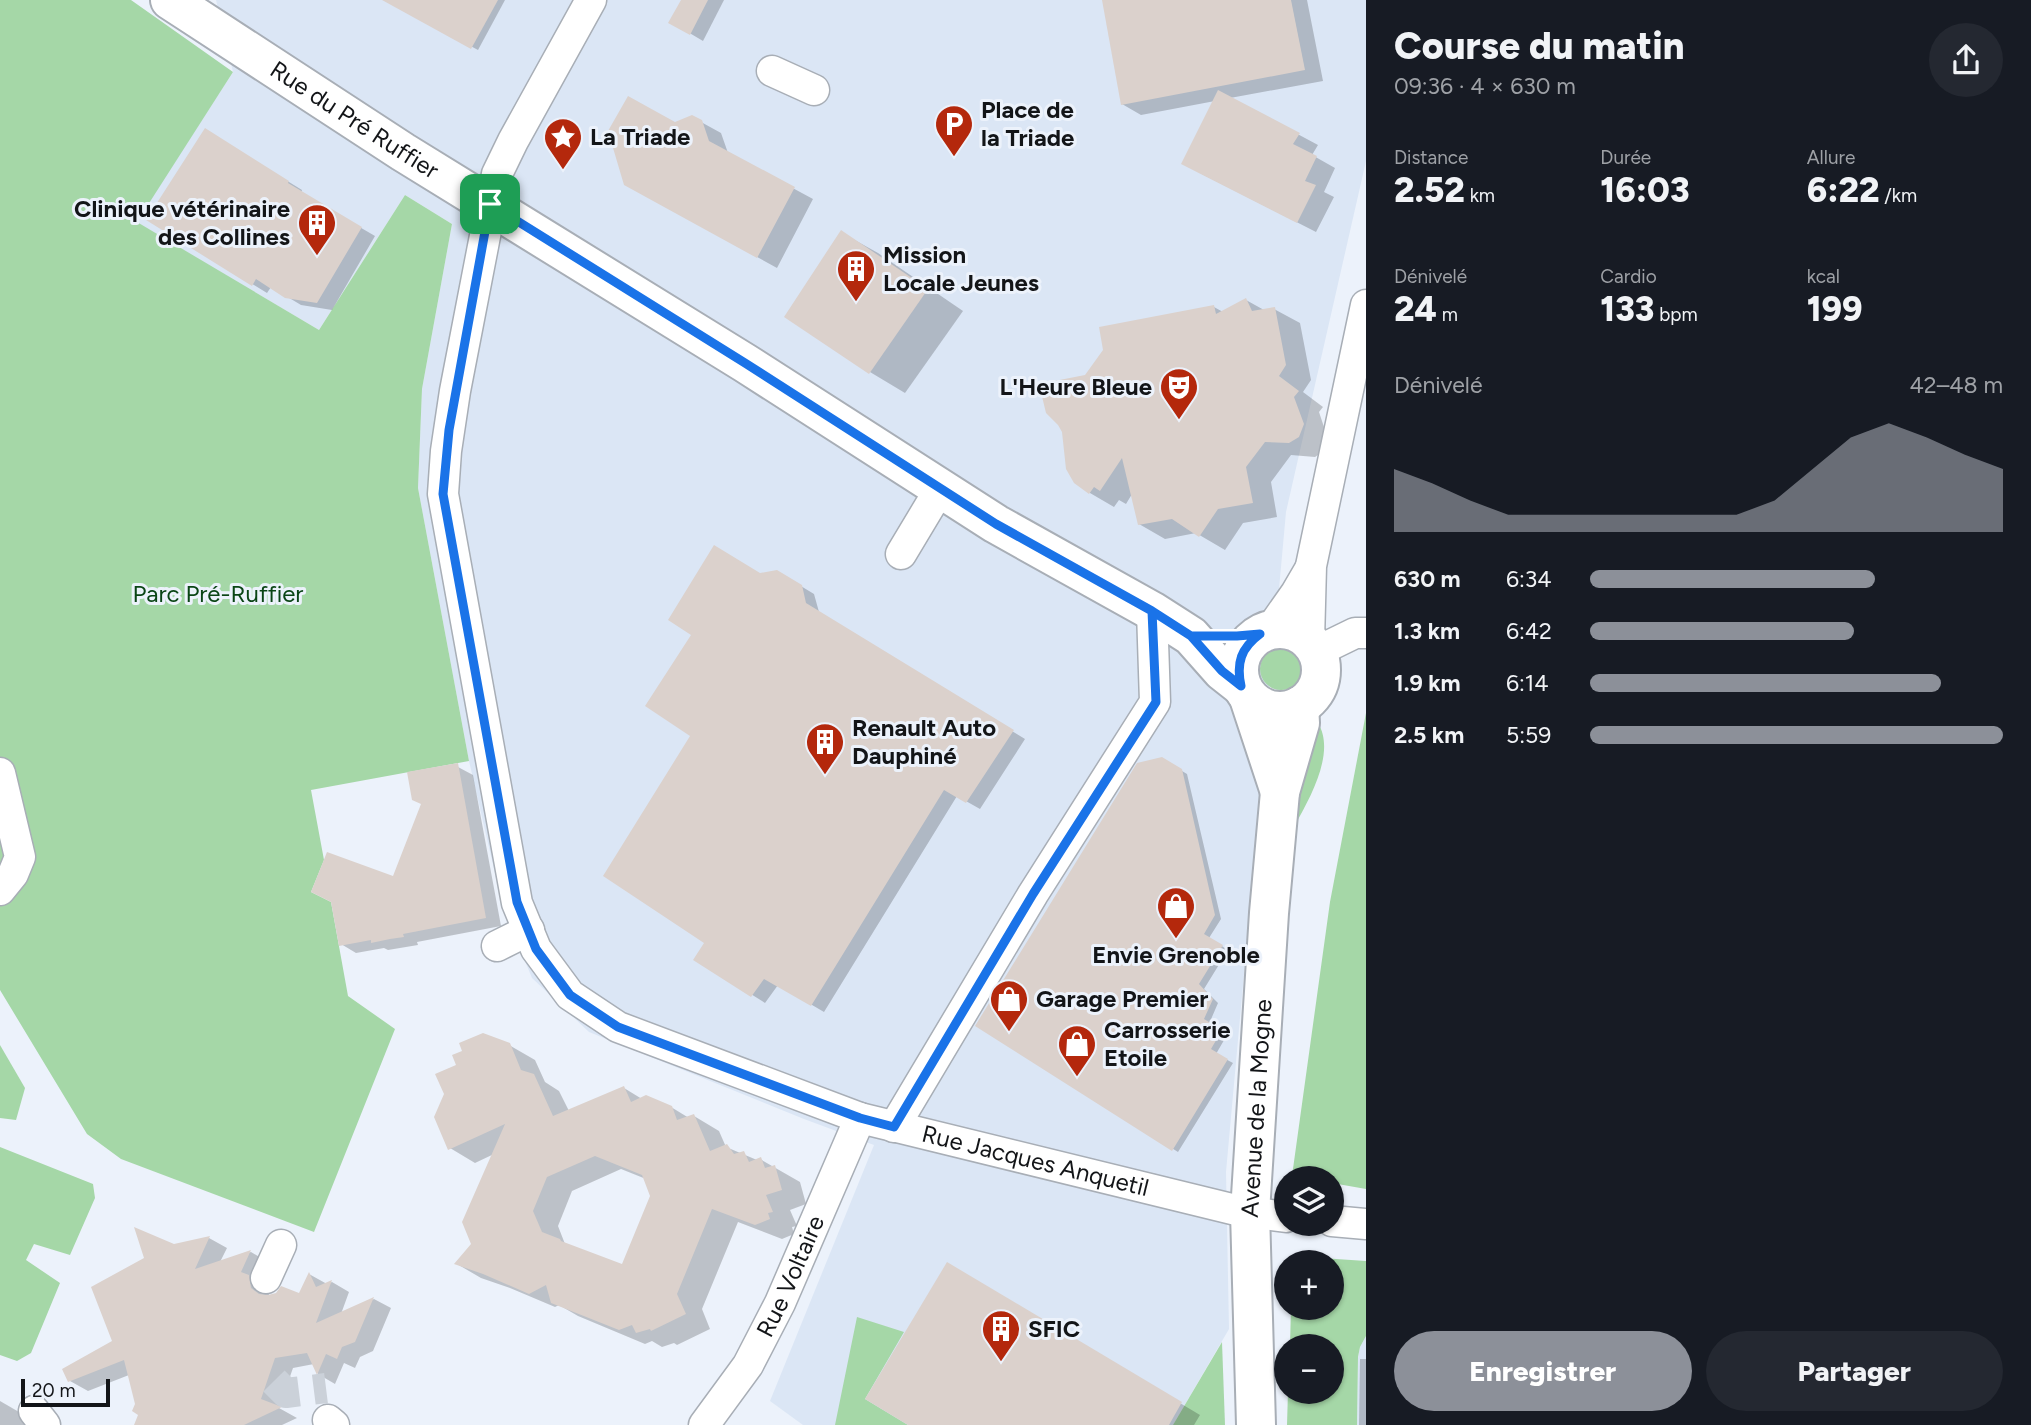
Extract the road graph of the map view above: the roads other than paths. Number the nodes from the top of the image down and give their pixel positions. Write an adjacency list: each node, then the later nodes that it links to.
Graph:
1 (170, 0): 5 (main road, Rue du Pré Ruffier)
2 (591, 0): 5 (street)
3 (772, 71): 4 (street)
4 (814, 90)
5 (490, 204): 7 (main road, Rue du Pré Ruffier); 20 (street, Rue Jacques Anquetil)
6 (1366, 305): 9 (street)
7 (940, 489): 8 (street); 10 (main road, Rue du Pré Ruffier)
8 (901, 554)
9 (1311, 566): 11 (street); 14 (street)
10 (1152, 611): 13 (main road, Rue du Pré Ruffier); 23 (street)
11 (1265, 632): 13 (main road); 14 (main road); 15 (main road)
12 (1366, 633): 14 (street)
13 (1191, 636): 15 (main road, Rue du Pré Ruffier)
14 (1313, 646): 16 (main road)
15 (1245, 692): 16 (main road); 18 (main road, Avenue de la Mogne)
16 (1299, 706): 18 (main road, Avenue de la Mogne)
17 (0, 773): 19 (street)
18 (1280, 792): 24 (main road, Avenue de la Mogne)
19 (0, 890)
20 (528, 930): 21 (street); 22 (street, Rue Jacques Anquetil)
21 (496, 946)
22 (860, 1118): 23 (street, Rue Jacques Anquetil); 29 (street, Rue Voltaire)
23 (894, 1127): 24 (street, Rue Jacques Anquetil)
24 (1268, 1214): 30 (main road, Avenue de la Mogne)
25 (1344, 1222): 26 (street)
26 (1366, 1224)
27 (281, 1245): 28 (street)
28 (266, 1278)
29 (704, 1425)
30 (1256, 1425)

